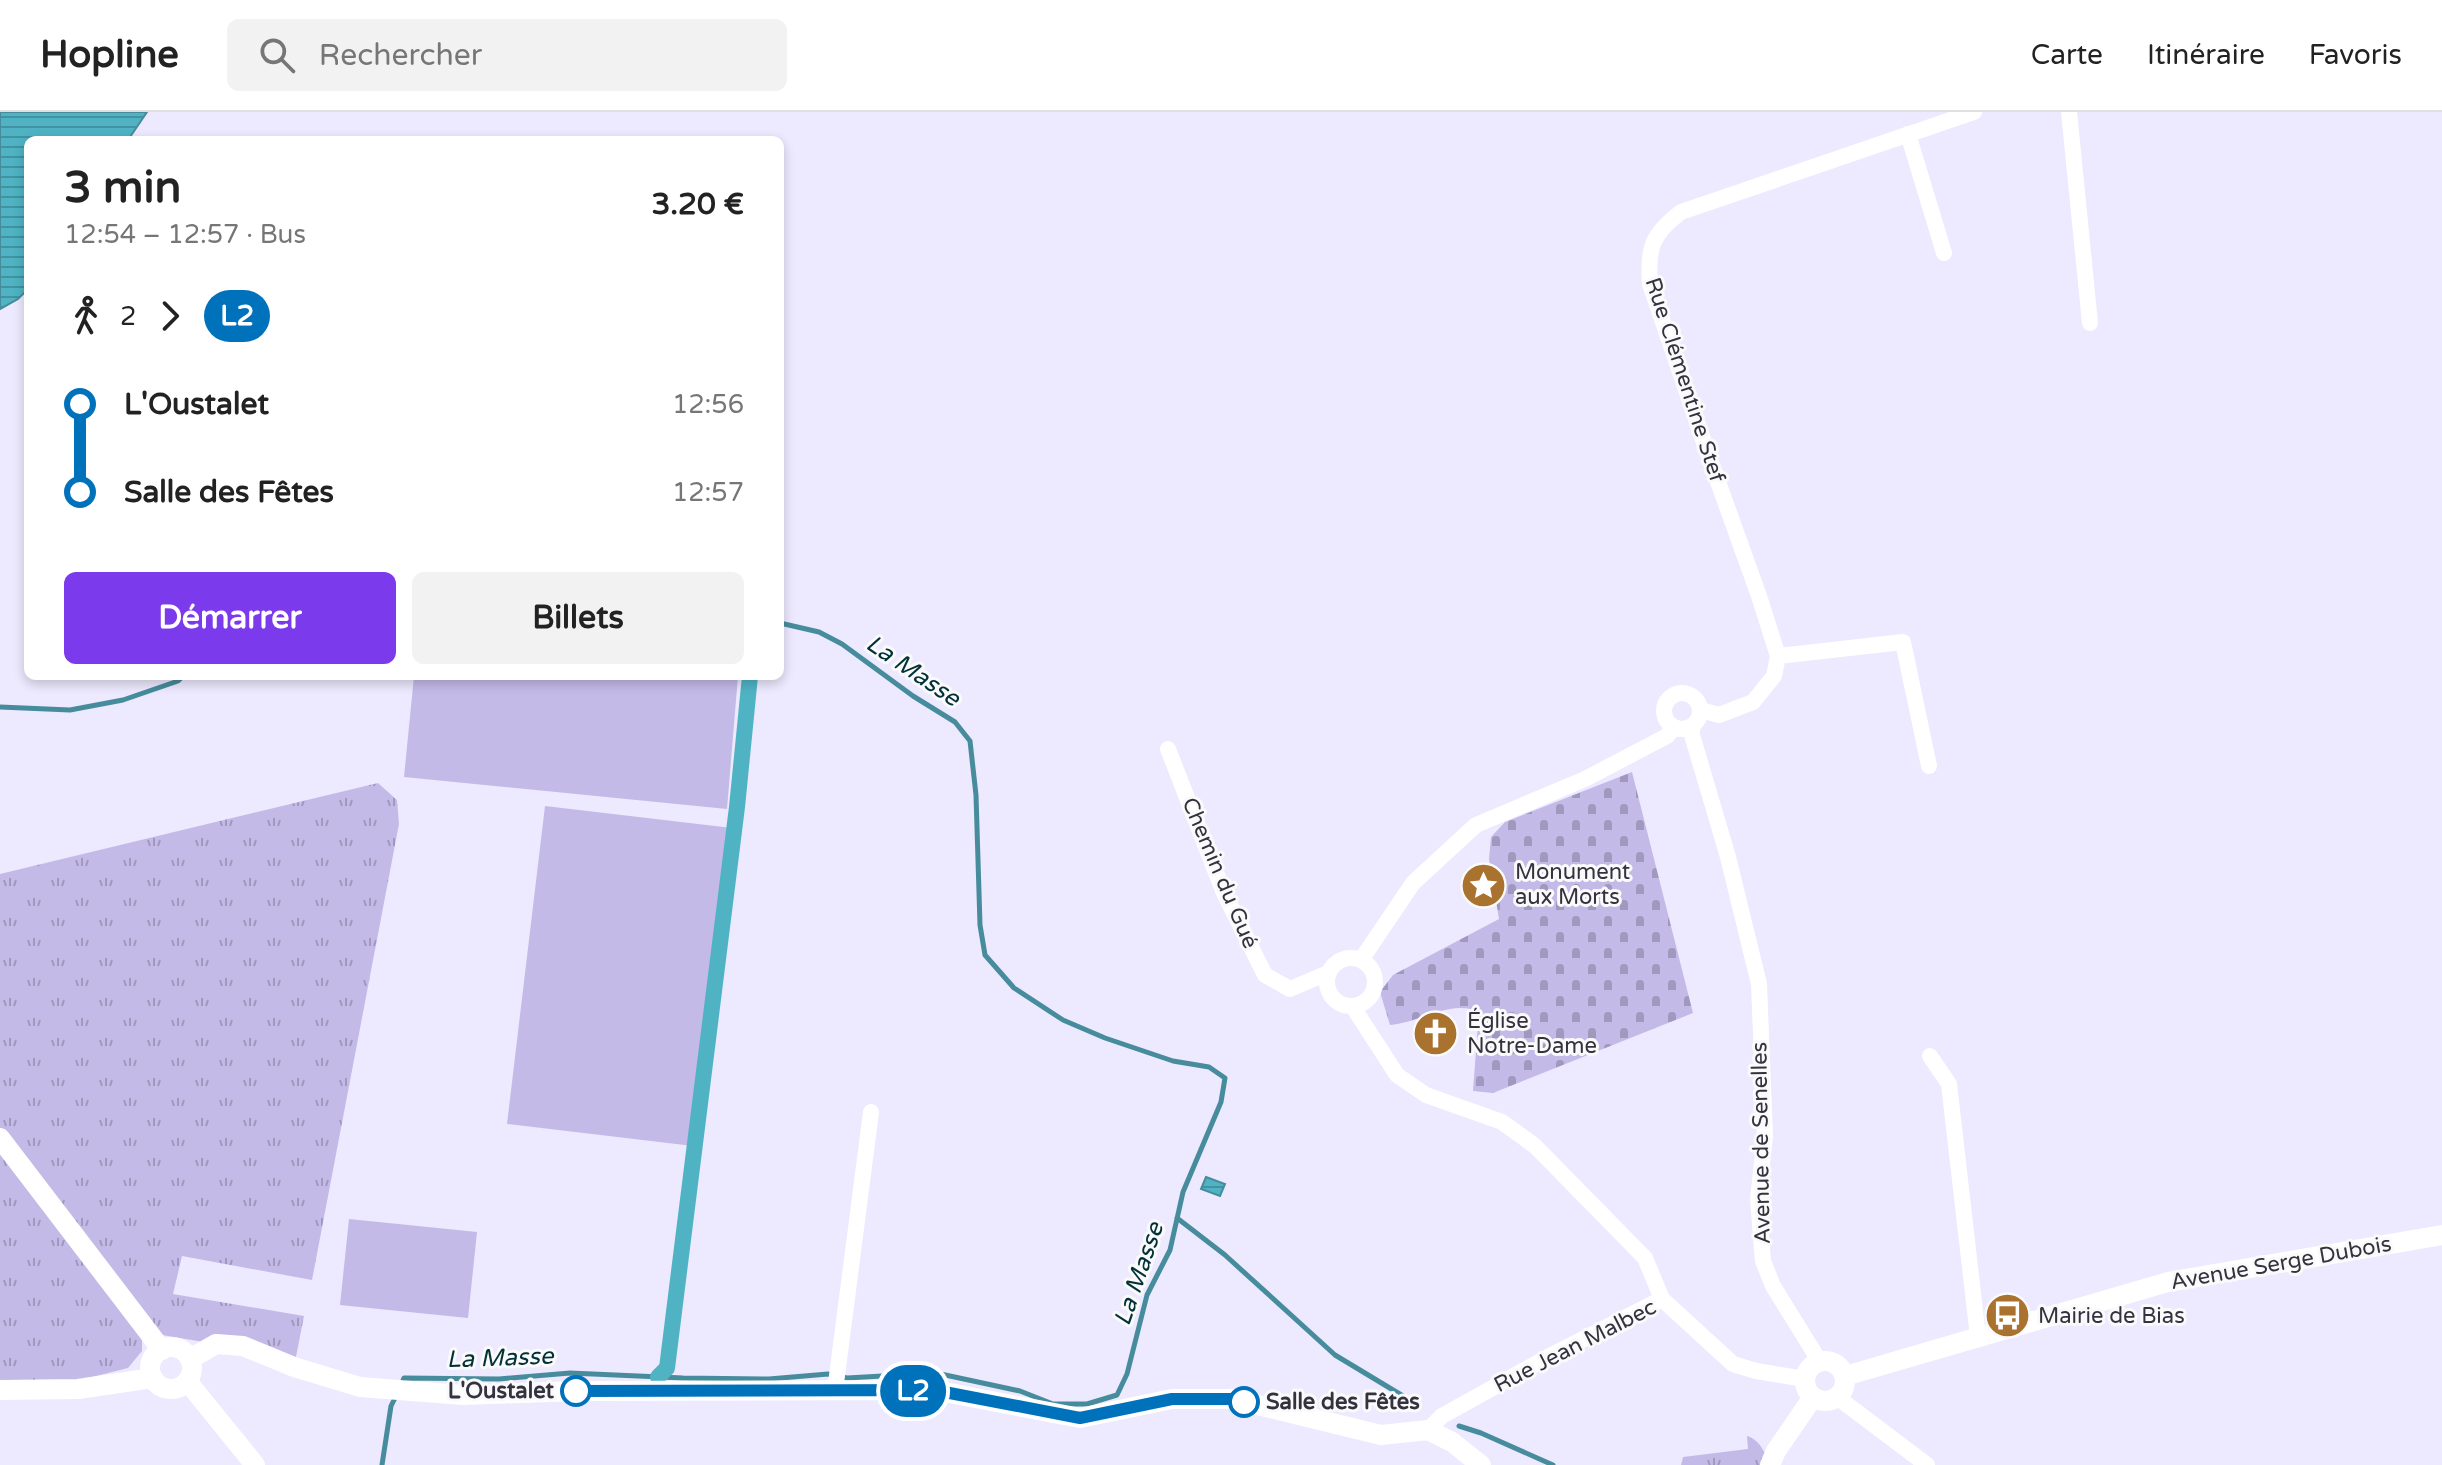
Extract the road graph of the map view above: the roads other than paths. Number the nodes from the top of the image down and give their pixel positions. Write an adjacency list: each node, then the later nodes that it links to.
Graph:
1 (1974, 112): 3 (street, Rue Clémentine Stef)
2 (2069, 112): 5 (street)
3 (1908, 134): 4 (street); 6 (street, Rue Clémentine Stef)
4 (1944, 253)
5 (2090, 323)
6 (1778, 656): 7 (street); 11 (street)
7 (1701, 710): 8 (street); 9 (street)
8 (1692, 726): 9 (street); 23 (street, Avenue de Senelles)
9 (1674, 727): 12 (street)
10 (1168, 749): 13 (street, Chemin du Gué)
11 (1929, 766)
12 (1361, 960): 13 (street); 14 (street)
13 (1328, 973): 14 (street)
14 (1353, 1007): 19 (street)
15 (1930, 1056): 20 (street)
16 (871, 1112): 29 (street)
17 (0, 1138): 21 (street)
18 (2442, 1235): 20 (street, Avenue Serge Dubois)
19 (1662, 1299): 27 (street, Rue Jean Malbec); 31 (street, Rue Jean Malbec)
20 (1978, 1337): 24 (street, Avenue Serge Dubois)
21 (162, 1350): 22 (street); 25 (street)
22 (190, 1359): 26 (street); 29 (street)
23 (1820, 1362): 24 (street); 27 (street)
24 (1845, 1376): 30 (street)
25 (153, 1378): 26 (street); 28 (street)
26 (187, 1381): 32 (street)
27 (1809, 1388): 30 (street); 34 (street)
28 (0, 1390)
29 (835, 1391): 31 (street)
30 (1837, 1397): 35 (street)
31 (1428, 1430): 33 (street)
32 (255, 1465)
33 (1481, 1465)
34 (1770, 1465)
35 (1927, 1465)

